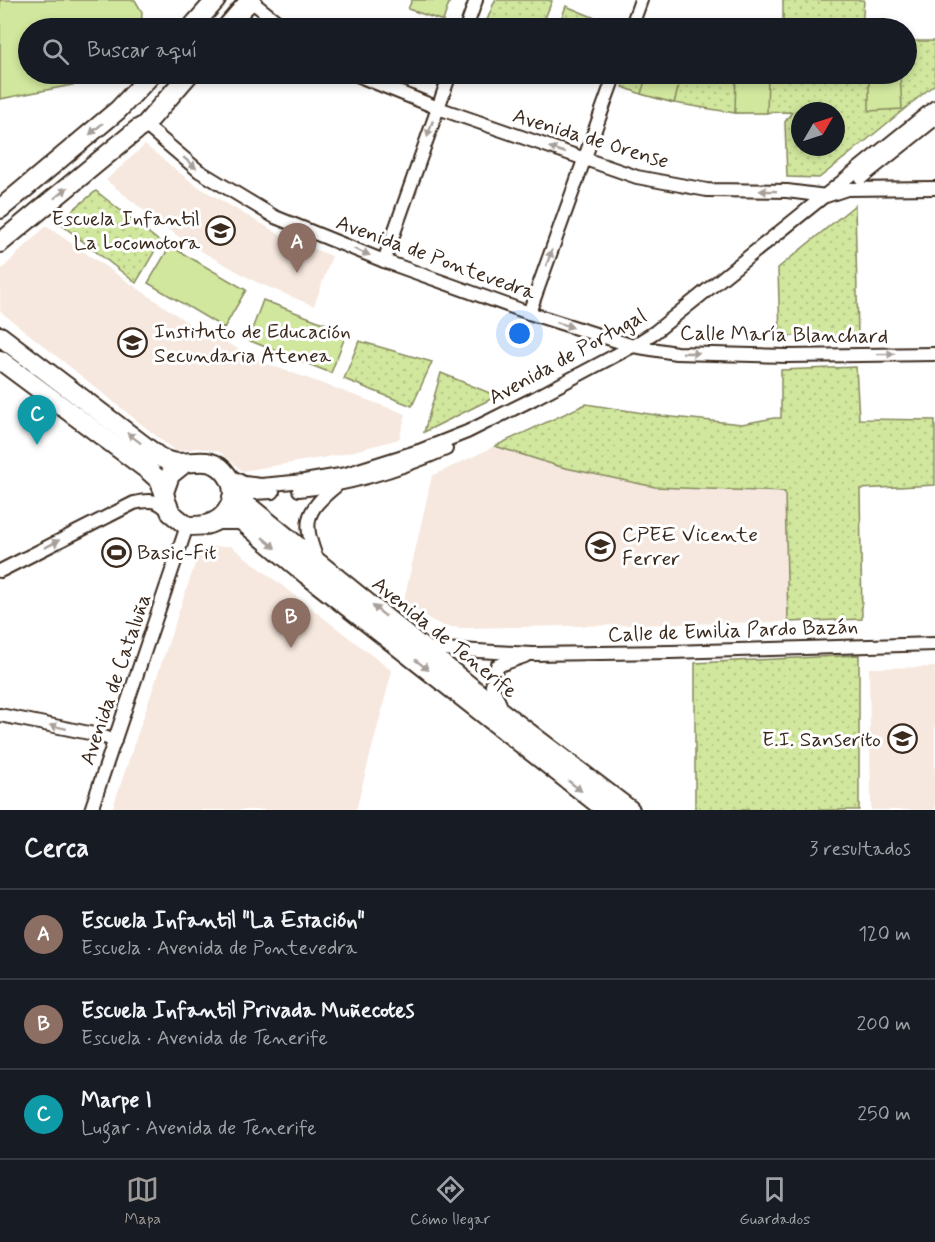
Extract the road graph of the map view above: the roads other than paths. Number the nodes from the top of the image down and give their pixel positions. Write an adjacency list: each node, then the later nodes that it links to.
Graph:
1 (216, 0): 5 (main road)
2 (476, 0): 8 (street)
3 (641, 0): 9 (street)
4 (245, 2): 6 (main road); 7 (street)
5 (200, 18)
6 (233, 18)
7 (270, 18)
8 (470, 18)
9 (635, 18)
10 (143, 84): 15 (main road)
11 (180, 84): 19 (main road)
12 (379, 84): 17 (street, Avenida de Orense)
13 (446, 84): 17 (street)
14 (611, 84): 20 (street)
15 (123, 106): 19 (main road); 24 (main road, one-way to 24)
16 (935, 107): 23 (street, Avenida de Portugal)
17 (438, 108): 20 (street, Avenida de Orense, one-way to 17); 26 (street, one-way to 26)
18 (935, 119): 22 (street, Avenida de Portugal)
19 (144, 125): 25 (main road, one-way to 19); 26 (street, Avenida de Pontevedra, one-way to 26)
20 (584, 160): 23 (street, Avenida de Orense, one-way to 20); 27 (street, one-way to 20)
21 (935, 188): 22 (street)
22 (847, 189): 23 (street); 29 (street, Avenida de Portugal)
23 (826, 196): 29 (street, Avenida de Portugal)
24 (0, 209)
25 (0, 243)
26 (384, 261): 27 (street, Avenida de Pontevedra)
27 (529, 313): 29 (street, Avenida de Pontevedra, one-way to 29)
28 (0, 336): 32 (main road, one-way to 28)
29 (639, 347): 30 (street, Calle María Blanchard, one-way to 30); 33 (street, Avenida de Portugal); 34 (street, Avenida de Portugal)
30 (935, 354)
31 (0, 360): 35 (main road)
32 (185, 463): 33 (main road); 35 (main road)
33 (226, 474): 36 (main road)
34 (337, 485): 36 (street, Avenida de Portugal); 40 (street, Avenida de Portugal)
35 (164, 492): 37 (main road)
36 (232, 496): 38 (main road); 40 (main road, Avenida de Tenerife)
37 (171, 513): 39 (main road); 41 (street, one-way to 37)
38 (219, 520): 39 (main road); 49 (main road, Avenida de Tenerife, one-way to 49)
39 (187, 526): 47 (street, Avenida de Cataluña)
40 (318, 563): 43 (main road, Avenida de Tenerife, one-way to 40)
41 (0, 571)
42 (935, 644): 44 (street, Calle de Emilia Pardo Bazán)
43 (425, 648): 44 (street, Calle de Emilia Pardo Bazán); 45 (main road, Avenida de Tenerife)
44 (532, 654): 45 (street, Calle de Emilia Pardo Bazán)
45 (504, 714): 50 (main road, Avenida de Tenerife)
46 (0, 715): 47 (street, one-way to 46)
47 (115, 741): 48 (street, Avenida de Cataluña)
48 (91, 810)
49 (606, 810)
50 (630, 810)

